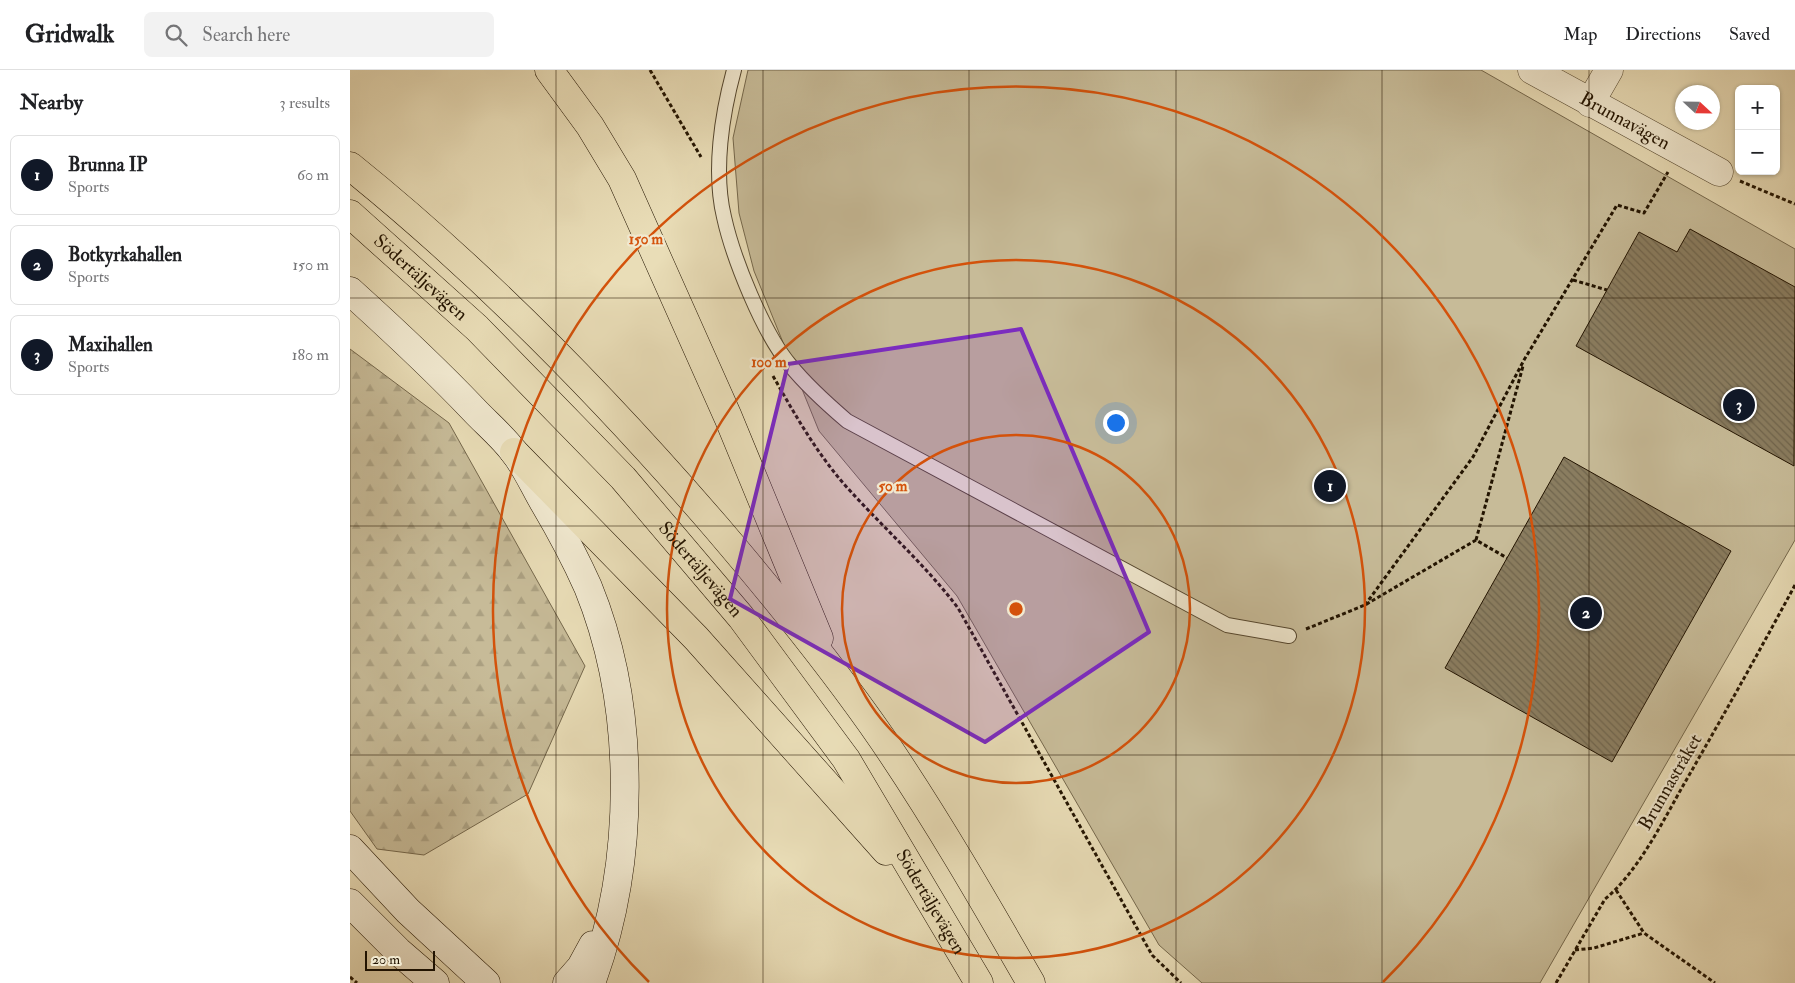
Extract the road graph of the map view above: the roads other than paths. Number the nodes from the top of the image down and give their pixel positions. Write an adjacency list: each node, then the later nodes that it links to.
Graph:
1 (549, 70): 12 (highway)
2 (734, 70): 11 (lane)
3 (1532, 70): 5 (main road, Brunnavägen)
4 (1609, 70): 5 (main road)
5 (1590, 103): 7 (main road, Brunnavägen)
6 (350, 166): 12 (highway)
7 (1719, 172)
8 (350, 214): 16 (highway, Södertäljevägen)
9 (350, 291): 10 (main road)
10 (514, 452): 14 (main road); 16 (highway)
11 (1289, 636)
12 (833, 672): 24 (highway)
13 (350, 849): 17 (main road)
14 (615, 893): 21 (main road); 22 (main road)
15 (350, 902): 18 (main road)
16 (940, 914): 23 (highway, Södertäljevägen)
17 (461, 960): 19 (main road); 20 (main road)
18 (435, 983)
19 (486, 983)
20 (503, 983)
21 (567, 983)
22 (591, 983)
23 (979, 983)
24 (1031, 983)

